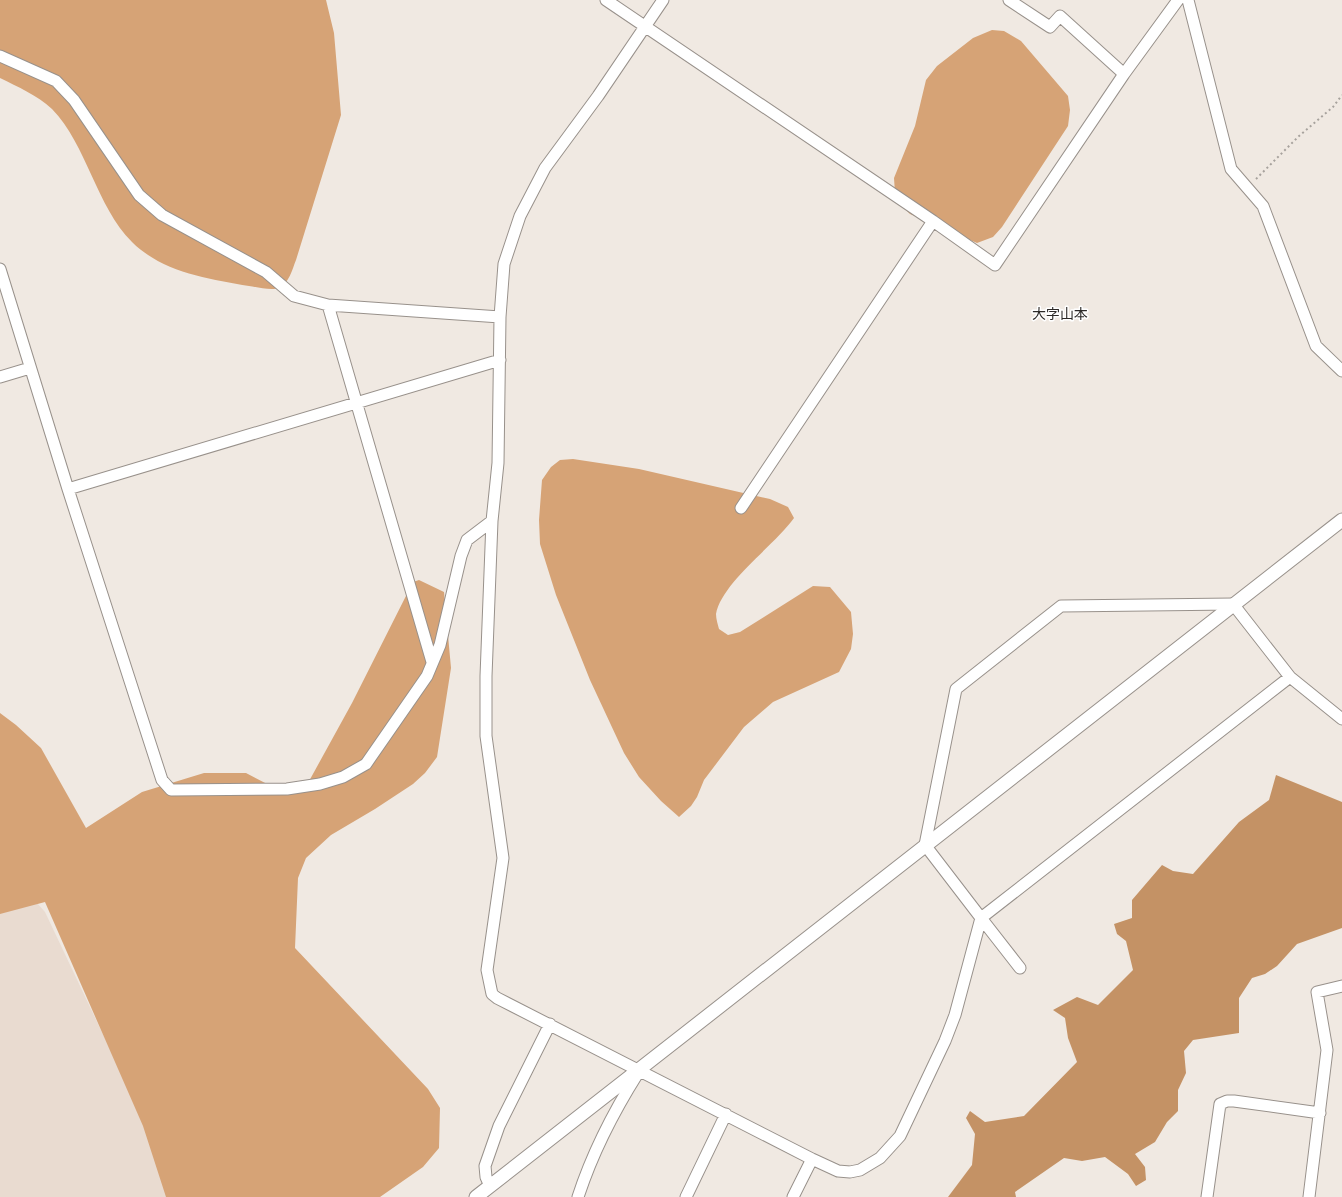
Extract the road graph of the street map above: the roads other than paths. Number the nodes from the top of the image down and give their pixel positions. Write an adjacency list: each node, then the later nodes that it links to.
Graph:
1 (606, 0): 6 (street)
2 (663, 0): 6 (street)
3 (1009, 0): 8 (street)
4 (1178, 0): 8 (street)
5 (1188, 0): 15 (street)
6 (645, 27): 9 (street); 12 (street)
7 (0, 56): 11 (street)
8 (1124, 74): 9 (street)
9 (933, 221): 19 (street)
10 (0, 269): 14 (street)
11 (328, 305): 12 (street); 17 (street)
12 (500, 317): 13 (street)
13 (500, 360): 17 (street); 21 (street)
14 (30, 368): 16 (street); 18 (street)
15 (1342, 371)
16 (0, 377)
17 (356, 404): 18 (street); 23 (street)
18 (68, 489): 23 (street)
19 (741, 508)
20 (1342, 520): 22 (street)
21 (492, 521): 23 (street); 30 (street)
22 (1233, 604): 24 (street); 26 (street); 26 (street)
23 (432, 662)
24 (1290, 677): 25 (street); 27 (street)
25 (1342, 719)
26 (925, 845): 27 (street); 31 (street)
27 (981, 918): 28 (street); 34 (street)
28 (1020, 968)
29 (1342, 986): 32 (street)
30 (550, 1024): 31 (street); 35 (street)
31 (639, 1070): 33 (street); 35 (street); 37 (street)
32 (1320, 1113): 40 (street); 41 (street)
33 (726, 1114): 34 (street); 38 (street)
34 (812, 1159): 39 (street)
35 (490, 1186): 36 (street)
36 (476, 1197)
37 (578, 1197)
38 (686, 1197)
39 (793, 1197)
40 (1207, 1197)
41 (1309, 1197)

